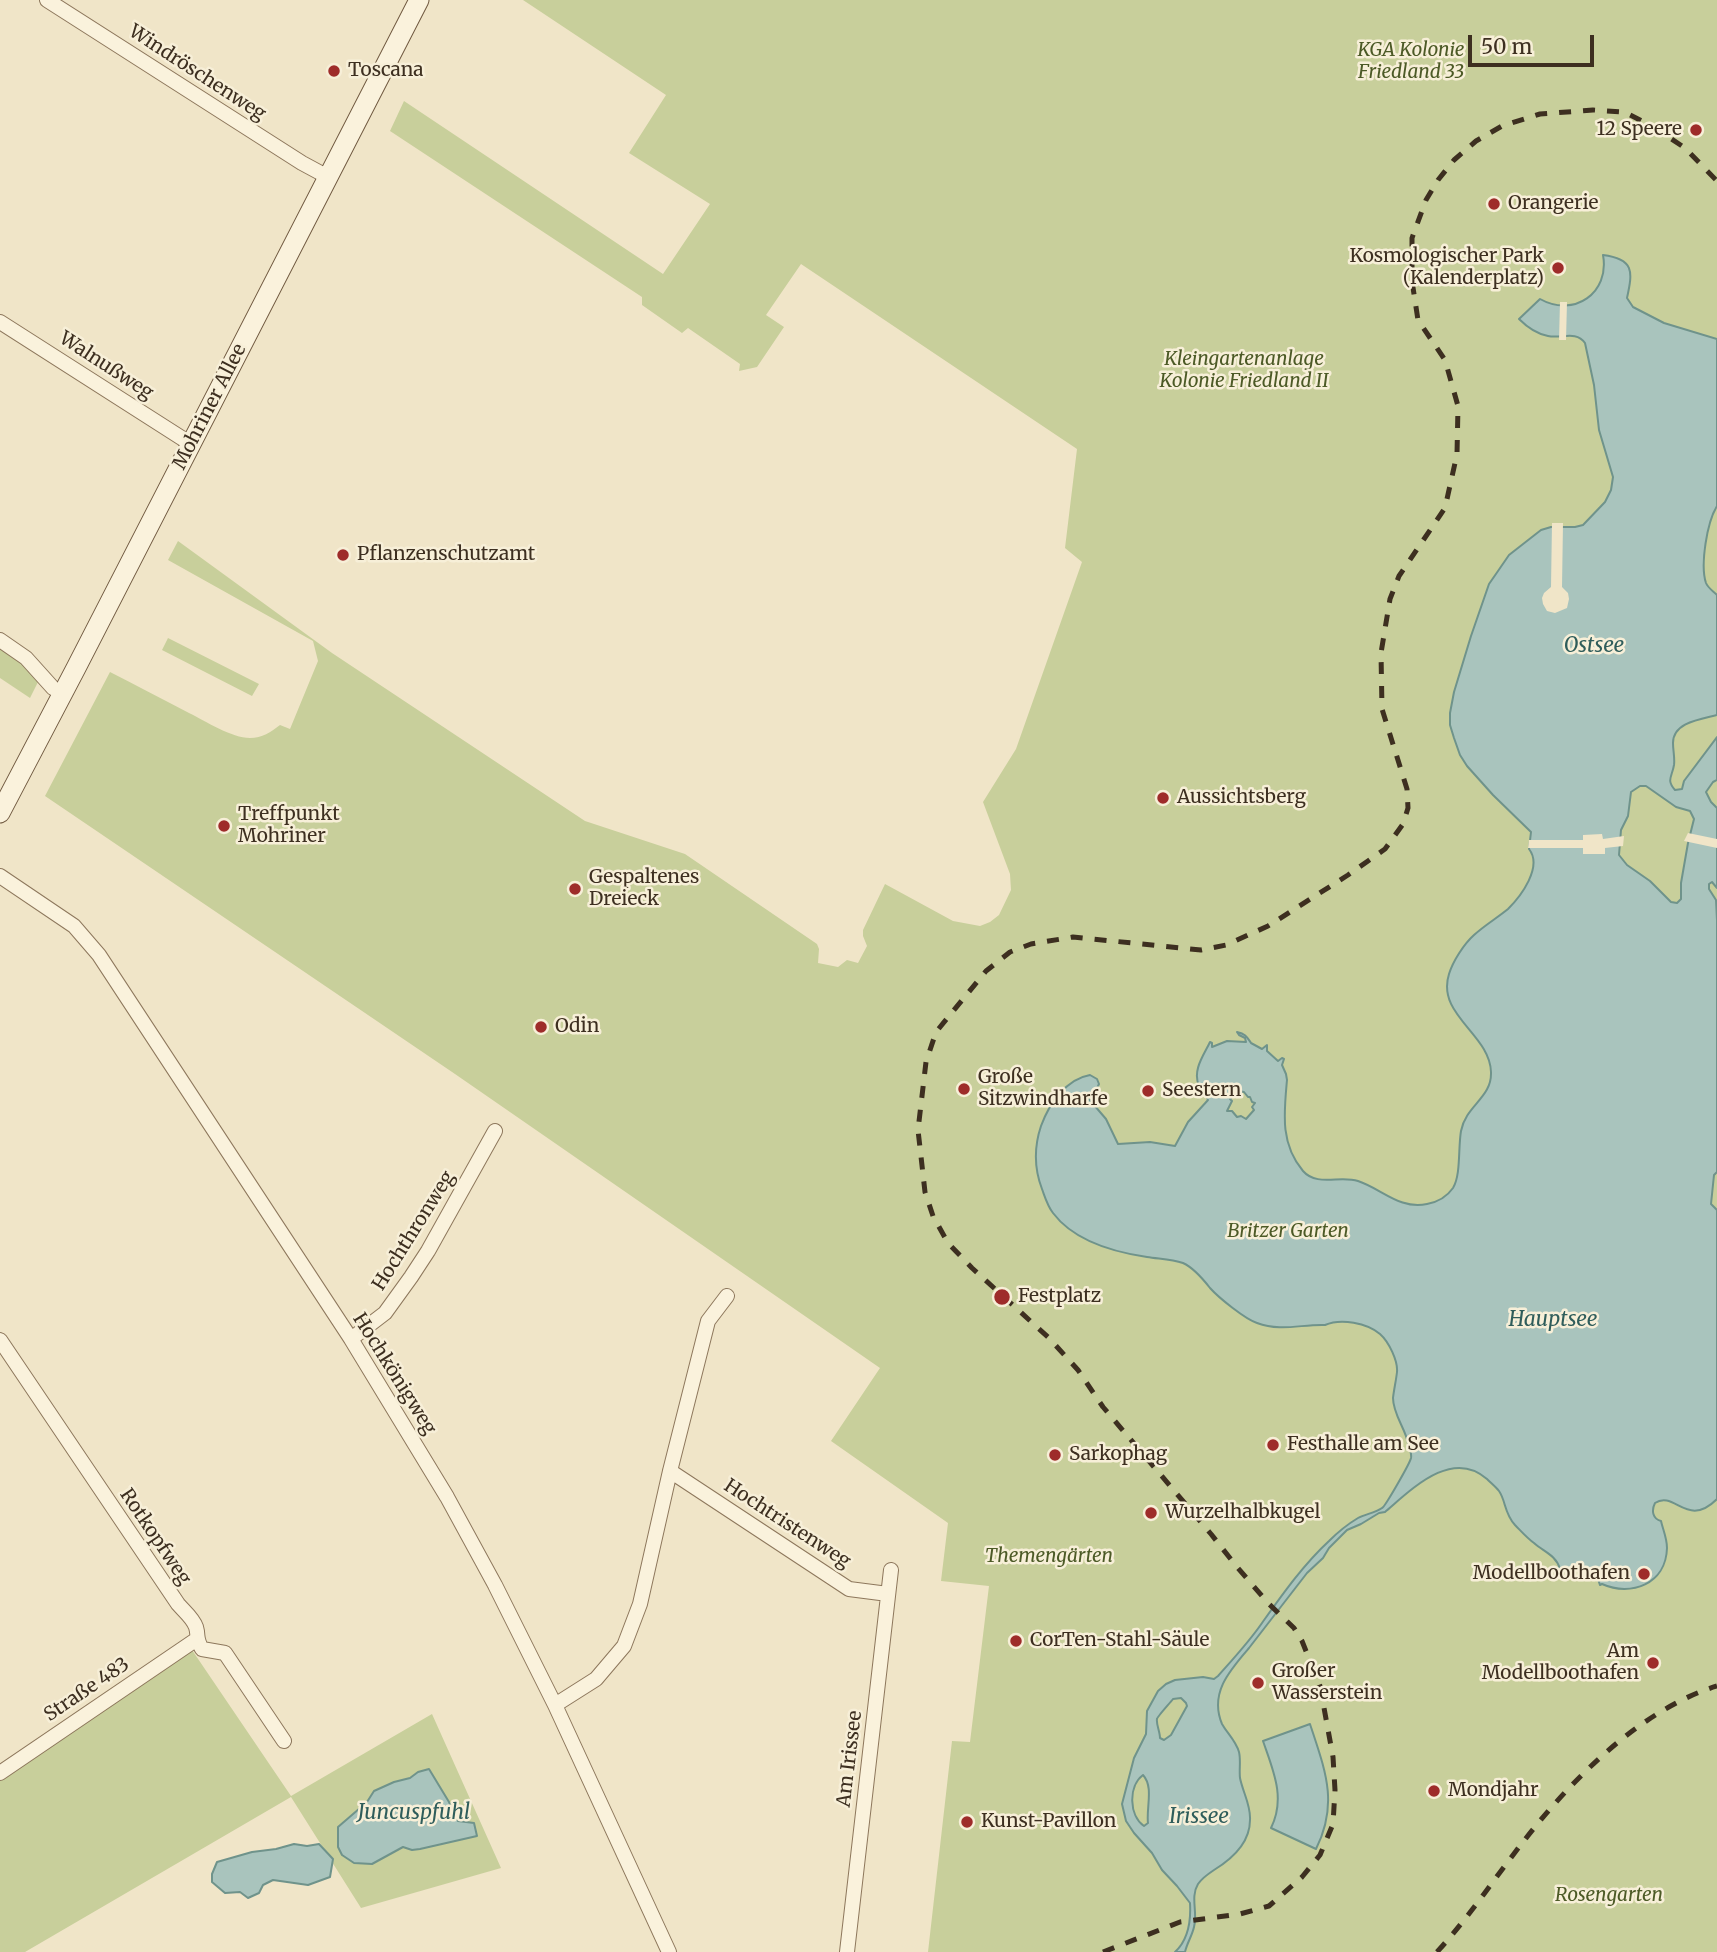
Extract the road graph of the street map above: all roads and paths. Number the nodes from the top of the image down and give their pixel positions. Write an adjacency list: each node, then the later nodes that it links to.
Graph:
1 (47, 0): 3 (street, Windröschenweg)
2 (419, 0): 3 (main road, Mohriner Allee)
3 (328, 177): 5 (main road, Mohriner Allee)
4 (0, 321): 5 (street, Walnußweg)
5 (191, 443): 7 (main road, Mohriner Allee)
6 (0, 640): 7 (street)
7 (63, 694): 8 (main road, Mohriner Allee)
8 (0, 813)
9 (0, 876): 12 (street, Hochkönigweg)
10 (495, 1131): 12 (street, Hochthronweg)
11 (727, 1296): 14 (street)
12 (351, 1339): 18 (street, Hochkönigweg)
13 (0, 1340): 17 (street, Rotkopfweg)
14 (670, 1471): 16 (street, Hochtristenweg); 18 (street)
15 (891, 1570): 16 (street, Am Irissee)
16 (888, 1594): 22 (street, Am Irissee)
17 (197, 1639): 19 (street); 20 (street, Straße 483)
18 (555, 1705): 21 (street, Hochkönigweg)
19 (284, 1741)
20 (0, 1773)
21 (669, 1952)
22 (847, 1952)

